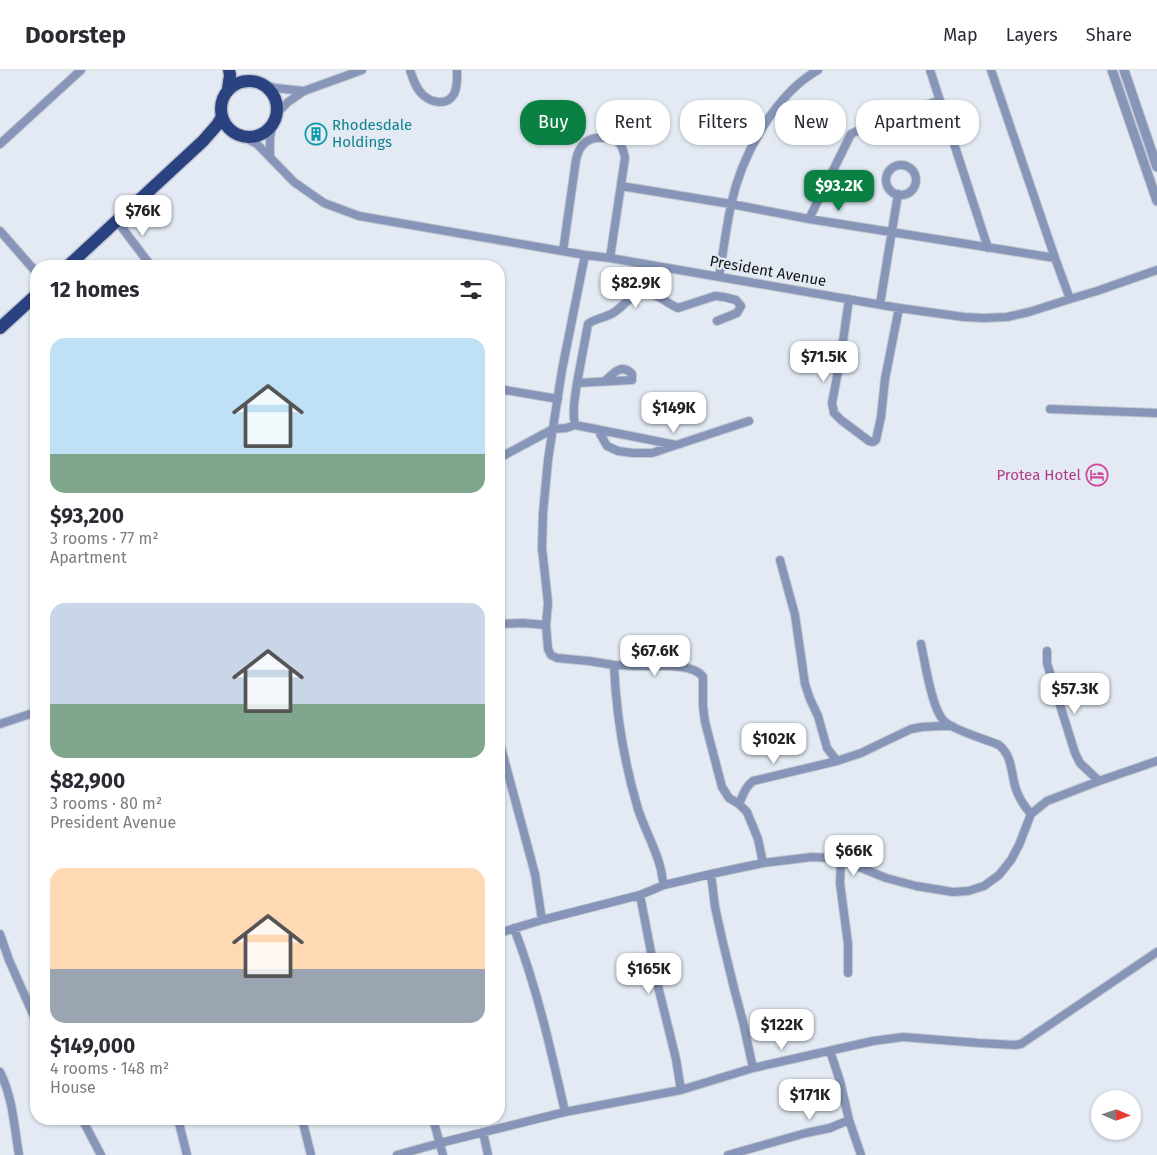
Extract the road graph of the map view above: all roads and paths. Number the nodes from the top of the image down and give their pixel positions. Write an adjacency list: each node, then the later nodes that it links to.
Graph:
1 (81, 70): 26 (street)
2 (229, 70): 14 (highway)
3 (241, 70): 13 (highway)
4 (362, 70): 15 (street)
5 (410, 70): 6 (street)
6 (457, 70)
7 (818, 70): 34 (street)
8 (930, 70): 16 (street)
9 (991, 70): 43 (street)
10 (1112, 70): 12 (street)
11 (1125, 73): 12 (street); 17 (street)
12 (1116, 81): 18 (street)
13 (260, 83): 14 (highway); 15 (street); 20 (highway)
14 (228, 89): 19 (highway)
15 (304, 91): 20 (street)
16 (940, 100)
17 (1137, 109): 18 (street); 23 (street)
18 (1127, 113): 25 (street)
19 (222, 117): 22 (highway); 24 (highway)
20 (274, 118): 22 (highway); 28 (street)
21 (856, 132): 35 (street)
22 (241, 136): 24 (highway); 28 (street, President Avenue)
23 (1148, 139): 25 (street); 29 (street)
24 (203, 141): 36 (highway)
25 (1137, 143): 30 (street)
26 (0, 144)
27 (955, 145): 39 (street)
28 (270, 157): 40 (street, President Avenue)
29 (1157, 168): 30 (street)
30 (1148, 174): 33 (street)
31 (621, 186): 34 (street); 40 (street); 42 (street)
32 (898, 194): 38 (street)
33 (1157, 201)
34 (731, 204): 35 (street); 48 (street)
35 (810, 219): 38 (street)
36 (117, 221): 44 (highway); 45 (street)
37 (0, 231): 46 (street)
38 (892, 232): 39 (street); 52 (street)
39 (988, 248): 43 (street)
40 (563, 251): 41 (street, President Avenue)
41 (585, 255): 42 (street, President Avenue); 59 (street)
42 (610, 258): 48 (street, President Avenue)
43 (1055, 258): 50 (street)
44 (75, 260)
45 (146, 260)
46 (30, 265)
47 (1157, 270): 50 (street, President Avenue)
48 (720, 277): 49 (street, President Avenue)
49 (849, 299): 52 (street, President Avenue); 53 (street)
50 (1070, 299): 53 (street, President Avenue)
51 (30, 301): 55 (highway)
52 (880, 304): 53 (street, President Avenue)
53 (900, 308)
54 (716, 321): 57 (street)
55 (1, 324)
56 (605, 381): 57 (street)
57 (577, 383): 63 (street)
58 (505, 390): 59 (street)
59 (558, 399): 64 (street)
60 (1050, 409): 61 (street)
61 (1157, 413)
62 (750, 421): 66 (street)
63 (576, 425): 64 (street); 65 (street)
64 (553, 429): 67 (street); 70 (street)
65 (598, 430): 66 (street); 66 (street)
66 (676, 445)
67 (505, 455)
68 (780, 560): 77 (street)
69 (505, 624): 70 (street)
70 (546, 625): 73 (street)
71 (921, 644): 76 (street)
72 (1047, 651): 80 (street)
73 (614, 665): 81 (street); 86 (street)
74 (30, 714): 75 (street)
75 (0, 724)
76 (952, 726): 77 (street); 82 (street)
77 (837, 761): 81 (street)
78 (1157, 761): 80 (street)
79 (505, 762): 88 (street)
80 (1099, 781): 82 (street)
81 (739, 804): 84 (street)
82 (1031, 814): 83 (street)
83 (841, 861): 84 (street); 93 (street)
84 (763, 863): 85 (street)
85 (711, 874): 86 (street); 96 (street)
86 (664, 885): 87 (street)
87 (640, 895): 88 (street); 98 (street)
88 (542, 920): 89 (street)
89 (514, 928): 90 (street); 99 (street)
90 (505, 931)
91 (0, 934): 94 (street)
92 (1157, 952): 95 (street)
93 (848, 973)
94 (30, 1007)
95 (830, 1052): 96 (street); 100 (street)
96 (753, 1068): 98 (street)
97 (0, 1072): 107 (street)
98 (681, 1090): 99 (street)
99 (565, 1112): 105 (street)
100 (849, 1120): 114 (street); 115 (street)
101 (85, 1125): 108 (street)
102 (180, 1125): 109 (street)
103 (304, 1125): 110 (street)
104 (435, 1125): 106 (street)
105 (483, 1132): 106 (street); 113 (street)
106 (440, 1143): 111 (street); 112 (street)
107 (19, 1155)
108 (101, 1155)
109 (187, 1155)
110 (311, 1155)
111 (397, 1155)
112 (442, 1155)
113 (488, 1155)
114 (728, 1155)
115 (861, 1155)

